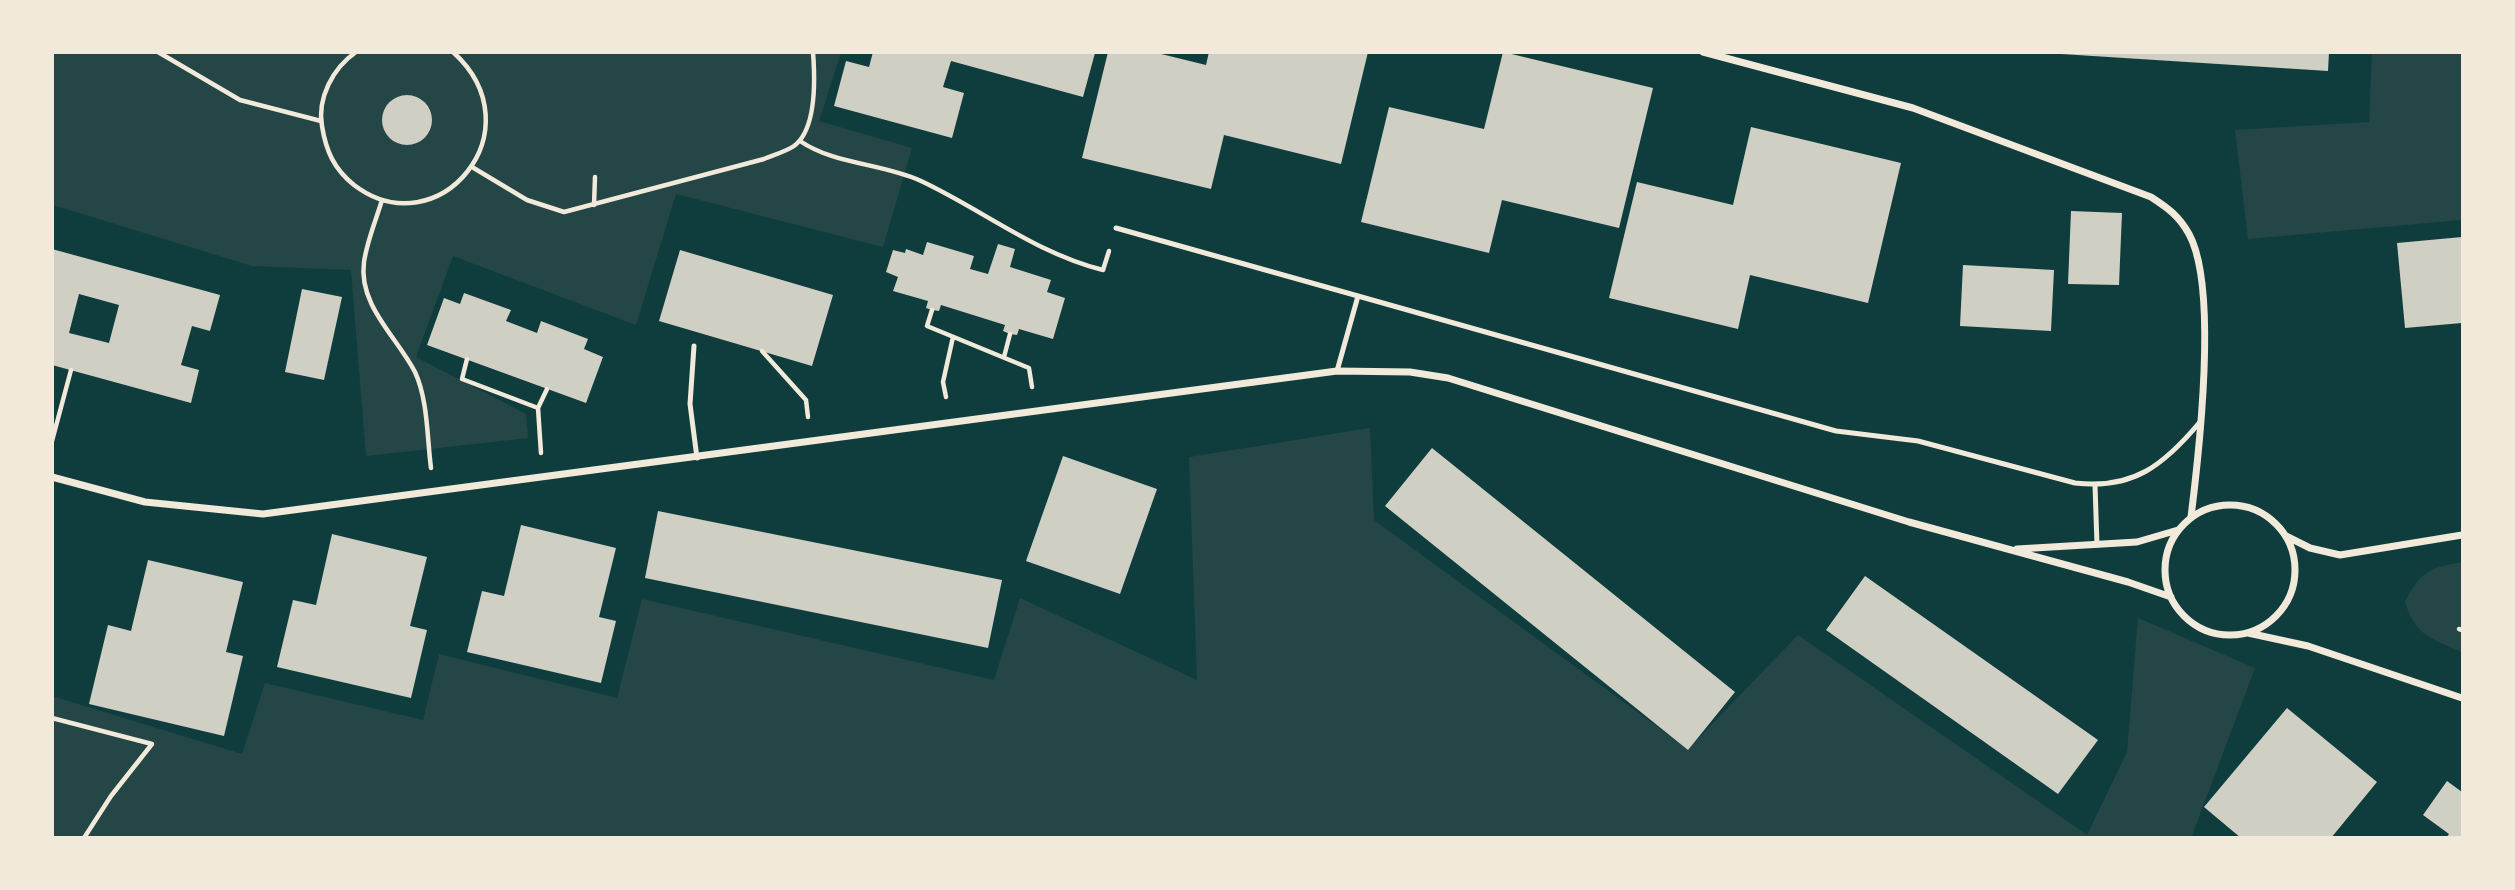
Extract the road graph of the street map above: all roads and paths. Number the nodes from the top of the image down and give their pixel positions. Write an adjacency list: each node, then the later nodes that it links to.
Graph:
1 (158, 52): 6 (path)
2 (356, 52): 6 (path)
3 (453, 52): 8 (path)
4 (813, 52): 7 (path)
5 (1703, 52): 27 (street)
6 (321, 121): 10 (path)
7 (800, 141): 11 (path); 12 (path)
8 (472, 167): 10 (path); 11 (path)
9 (595, 177): 11 (path)
10 (382, 200): 34 (path)
11 (594, 205)
12 (1116, 228): 13 (lane)
13 (1358, 296): 22 (lane); 33 (lane)
14 (932, 310): 16 (path)
15 (1010, 334): 19 (path)
16 (953, 337): 19 (path); 23 (path)
17 (694, 346): 31 (lane)
18 (762, 351): 30 (path)
19 (1004, 357): 26 (path)
20 (467, 359): 25 (path)
21 (71, 370): 29 (path)
22 (1337, 371): 26 (street); 40 (street)
23 (943, 382)
24 (547, 389): 25 (path)
25 (538, 408): 28 (path)
26 (1035, 412): 30 (street)
27 (2200, 422): 33 (lane); 35 (street)
28 (540, 433)
29 (52, 441)
30 (812, 442): 31 (street)
31 (697, 458): 34 (street)
32 (52, 477): 34 (street)
33 (2095, 485): 39 (lane)
34 (434, 493)
35 (2191, 517): 36 (street); 37 (street)
36 (2179, 529): 39 (street); 41 (street)
37 (2286, 536): 38 (street); 42 (street)
38 (2462, 536)
39 (2097, 546): 40 (street)
40 (2005, 550): 41 (street)
41 (2171, 597): 42 (street)
42 (2247, 633): 43 (street)
43 (2462, 698)
44 (52, 718): 45 (path)
45 (84, 838)

